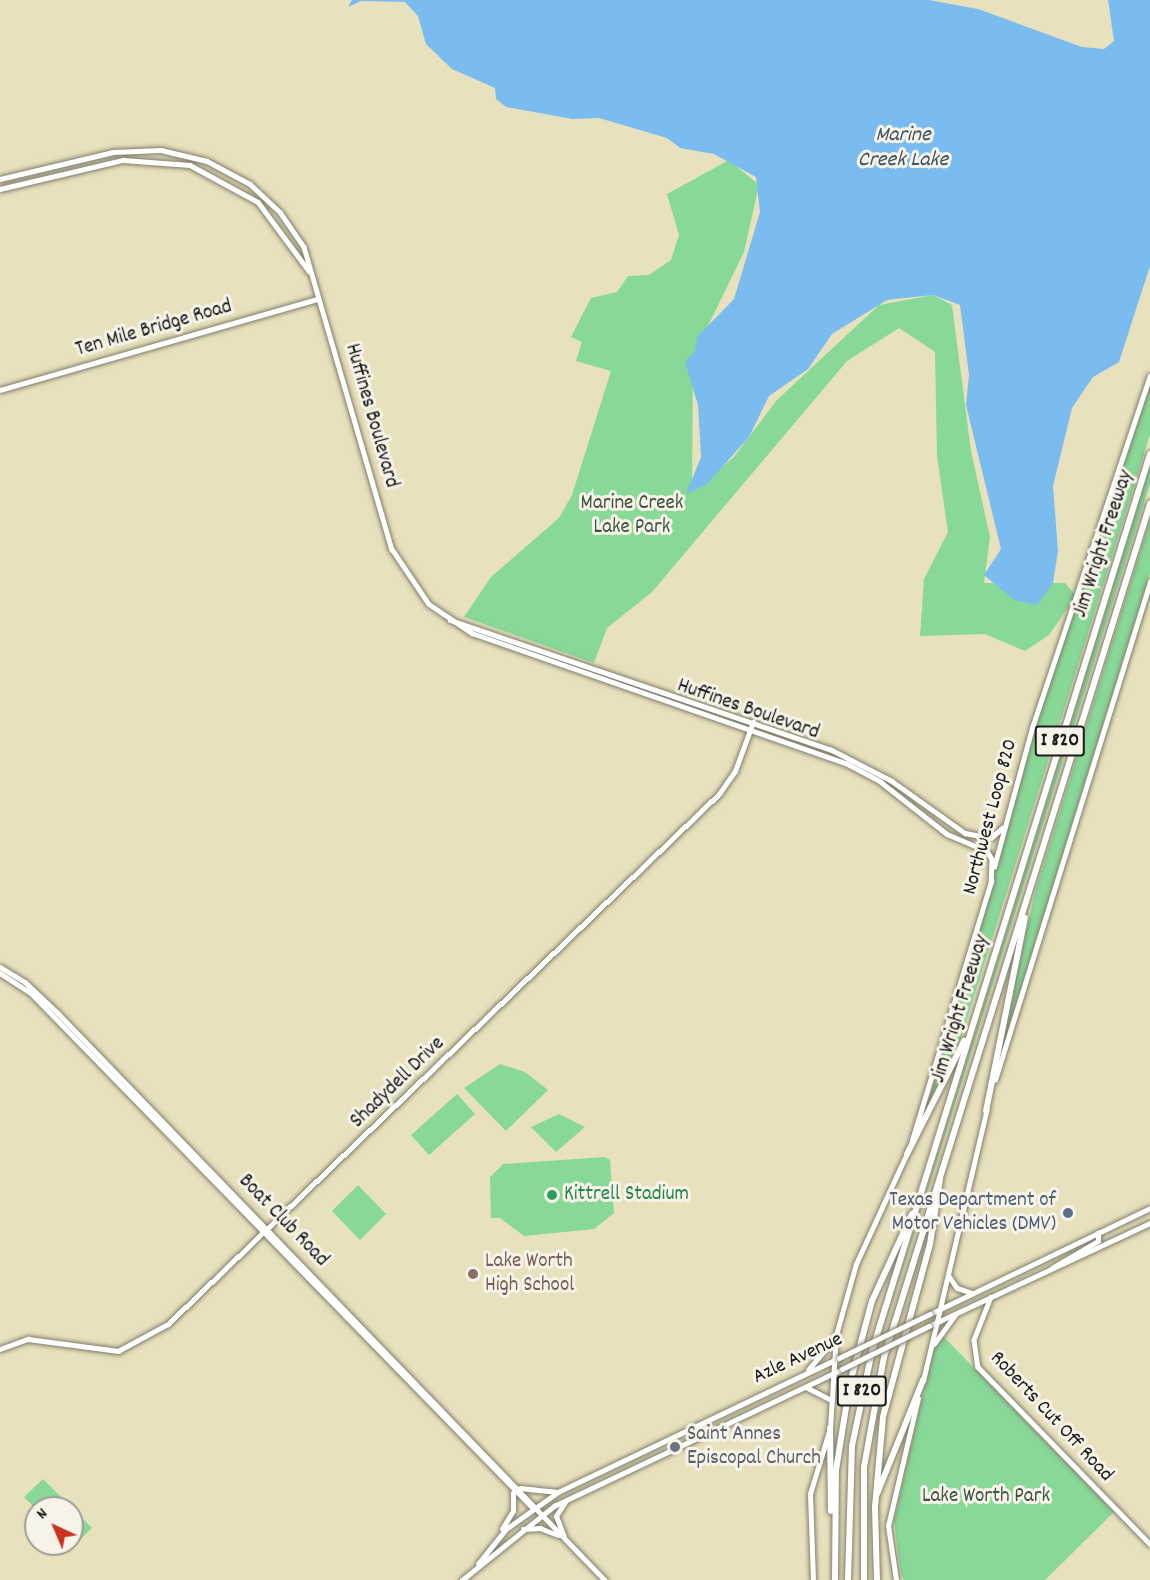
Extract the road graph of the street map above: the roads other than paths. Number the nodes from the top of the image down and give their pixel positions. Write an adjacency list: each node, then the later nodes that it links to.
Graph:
1 (0, 179): 3 (main road, Huffines Boulevard)
2 (0, 189): 3 (main road, Huffines Boulevard)
3 (311, 273): 4 (main road, Huffines Boulevard)
4 (318, 299): 6 (main road, Ten Mile Bridge Road); 10 (main road, Huffines Boulevard)
5 (1150, 376): 15 (main road, Northwest Loop 820)
6 (0, 390)
7 (1150, 454): 20 (highway, Jim Wright Freeway / I 820)
8 (1150, 504): 17 (highway, Jim Wright Freeway / I 820)
9 (1150, 582): 21 (main road)
10 (752, 725): 11 (main road, Huffines Boulevard); 12 (main road, Huffines Boulevard); 29 (main road, Shadydell Drive)
11 (849, 757): 12 (main road); 13 (main road, Huffines Boulevard)
12 (846, 763): 14 (main road, Huffines Boulevard)
13 (937, 815): 14 (main road); 15 (main road, Huffines Boulevard)
14 (932, 823): 16 (main road, Huffines Boulevard)
15 (1004, 826): 16 (main road, Northwest Loop 820)
16 (991, 883): 23 (main road, Northwest Loop 820)
17 (1028, 893): 21 (highway); 25 (highway, Jim Wright Freeway / I 820)
18 (0, 968): 24 (main road, Boat Club Road)
19 (0, 973): 22 (main road, Boat Club Road)
20 (971, 1028): 23 (highway); 27 (highway, Jim Wright Freeway / I 820)
21 (986, 1111): 32 (main road)
22 (169, 1135): 24 (main road); 29 (main road, Boat Club Road)
23 (907, 1154): 38 (main road, Northwest Loop 820)
24 (216, 1175): 29 (main road, Boat Club Road)
25 (940, 1176): 55 (highway); 69 (highway, Jim Wright Freeway / I 820)
26 (1150, 1208): 30 (main road, Azle Avenue)
27 (916, 1209): 59 (highway); 68 (highway, Jim Wright Freeway / I 820)
28 (1150, 1223): 31 (main road, Azle Avenue)
29 (266, 1232): 39 (main road, Shadydell Drive); 52 (main road, Boat Club Road)
30 (1098, 1233): 31 (main road); 33 (main road, Azle Avenue)
31 (1050, 1270): 34 (main road, Azle Avenue)
32 (948, 1275): 33 (main road); 35 (main road)
33 (972, 1293): 35 (main road, Azle Avenue)
34 (991, 1297): 36 (main road, Azle Avenue); 62 (main road, Roberts Cut Off Road)
35 (941, 1309): 37 (main road); 41 (main road, Azle Avenue, bridge)
36 (957, 1312): 37 (main road, Azle Avenue); 40 (main road)
37 (938, 1322): 40 (main road); 42 (main road, Azle Avenue, bridge)
38 (836, 1335): 41 (main road, Northwest Loop 820); 43 (main road)
39 (0, 1349)
40 (931, 1349): 44 (main road)
41 (831, 1362): 42 (main road, Northwest Loop 820); 43 (main road, Azle Avenue)
42 (830, 1374): 45 (main road, Azle Avenue); 46 (main road, Northwest Loop 820)
43 (803, 1375): 48 (main road, Azle Avenue)
44 (923, 1380): 55 (highway); 71 (main road)
45 (803, 1387): 46 (main road); 49 (main road, Azle Avenue)
46 (831, 1400): 47 (main road, Northwest Loop 820)
47 (830, 1428): 59 (highway); 66 (main road, Northwest Loop 820)
48 (650, 1447): 49 (main road); 50 (main road, Azle Avenue)
49 (655, 1457): 51 (main road, Azle Avenue)
50 (624, 1459): 51 (main road); 53 (main road, Azle Avenue)
51 (629, 1470): 54 (main road, Azle Avenue)
52 (514, 1488): 53 (main road); 56 (main road, Boat Club Road); 61 (main road)
53 (558, 1492): 56 (main road, Azle Avenue)
54 (569, 1499): 57 (main road, Azle Avenue); 60 (main road)
55 (875, 1500): 70 (highway)
56 (533, 1508): 57 (main road, Boat Club Road); 61 (main road, Azle Avenue)
57 (539, 1515): 58 (main road, Azle Avenue); 60 (main road, Boat Club Road)
58 (520, 1529): 60 (main road); 63 (main road, Azle Avenue)
59 (833, 1534): 67 (highway)
60 (565, 1540): 65 (main road, Boat Club Road)
61 (490, 1544): 63 (main road, Azle Avenue)
62 (1150, 1544)
63 (478, 1564): 64 (main road, Azle Avenue)
64 (462, 1580)
65 (604, 1580)
66 (813, 1580)
67 (835, 1580)
68 (848, 1580)
69 (864, 1580)
70 (878, 1580)
71 (896, 1580)

